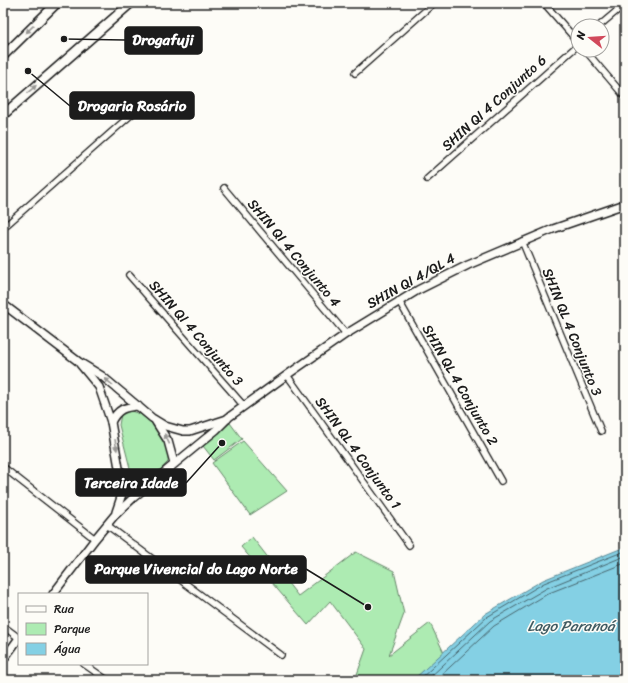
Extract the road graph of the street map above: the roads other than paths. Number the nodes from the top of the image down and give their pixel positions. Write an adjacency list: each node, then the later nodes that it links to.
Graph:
1 (57, 3): 9 (main road, one-way to 9)
2 (131, 3): 14 (main road, one-way to 2)
3 (434, 3): 11 (street)
4 (544, 3): 7 (street)
5 (625, 4): 6 (street)
6 (609, 18)
7 (570, 34)
8 (570, 51): 15 (street, SHIN QI 4 Conjunto 6)
9 (3, 56)
10 (592, 58): 12 (street)
11 (355, 73)
12 (625, 97)
13 (149, 99): 18 (street)
14 (3, 115)
15 (427, 179)
16 (224, 188): 23 (street, SHIN QI 4 Conjunto 4)
17 (625, 204): 19 (street, SHIN QI 4/QL 4)
18 (3, 228)
19 (522, 241): 21 (street, SHIN QI 4/QL 4); 31 (street, SHIN QL 4 Conjunto 3)
20 (129, 275): 27 (street, SHIN QI 4 Conjunto 3)
21 (399, 301): 23 (street, SHIN QI 4/QL 4); 35 (street, SHIN QL 4 Conjunto 2)
22 (3, 304): 24 (street, SHIN QI 4/QL 4)
23 (346, 334): 25 (street, SHIN QI 4/QL 4)
24 (79, 362): 26 (street, SHIN QI 4/QL 4, one-way to 24); 30 (street, SHIN QI 4/QL 4)
25 (287, 375): 27 (street, SHIN QI 4/QL 4); 40 (street, SHIN QL 4 Conjunto 1)
26 (138, 406): 28 (street, SHIN QI 4/QL 4); 30 (street)
27 (244, 406): 29 (street, SHIN QI 4/QL 4)
28 (152, 418): 29 (street, SHIN QI 4/QL 4); 32 (street, one-way to 28)
29 (229, 418): 32 (street, SHIN QI 4/QL 4)
30 (111, 422): 34 (street, SHIN QI 4/QL 4, one-way to 34)
31 (601, 431)
32 (174, 463): 36 (street, SHIN QI 4/QL 4)
33 (3, 467): 39 (street)
34 (120, 469): 36 (street); 37 (street, SHIN QI 4/QL 4)
35 (501, 481)
36 (149, 485): 37 (street, SHIN QI 4/QL 4)
37 (114, 516): 38 (street)
38 (107, 525): 39 (street); 45 (street)
39 (95, 539): 41 (street)
40 (409, 545)
41 (54, 593)
42 (3, 626): 43 (street)
43 (18, 637)
44 (18, 639): 46 (street)
45 (281, 655)
46 (3, 660)
47 (85, 665): 48 (street)
48 (107, 680)

